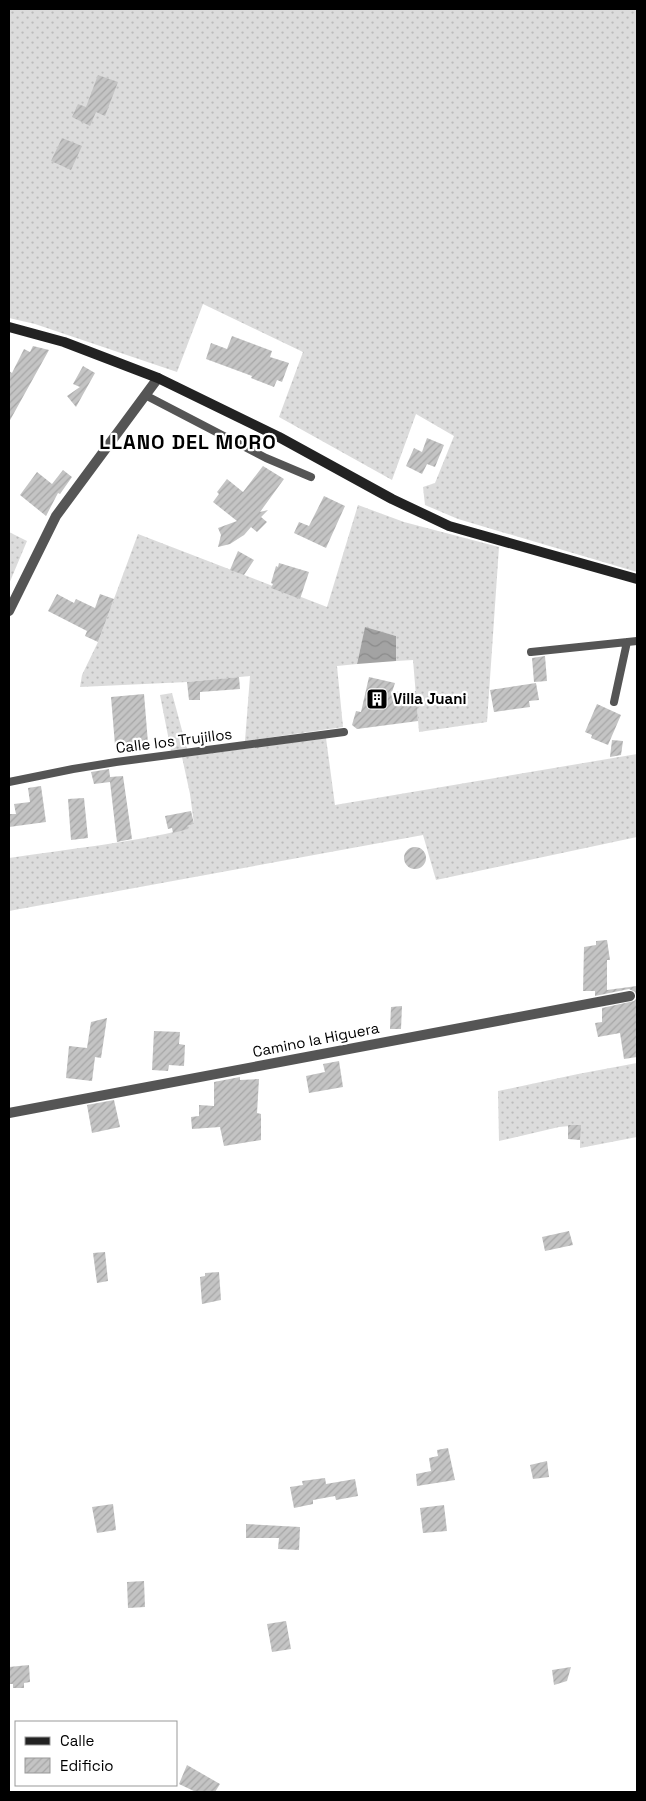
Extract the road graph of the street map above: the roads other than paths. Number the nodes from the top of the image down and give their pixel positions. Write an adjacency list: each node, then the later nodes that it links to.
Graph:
1 (9, 327): 2 (main road)
2 (158, 378): 3 (street); 5 (main road)
3 (145, 395): 4 (lane); 6 (street)
4 (311, 477)
5 (637, 579)
6 (9, 611)
7 (637, 641): 8 (lane)
8 (627, 642): 9 (lane); 10 (lane)
9 (531, 652)
10 (614, 702)
11 (344, 732): 12 (lane, Calle los Trujillos)
12 (9, 782)
13 (630, 996): 14 (street, Camino la Higuera)
14 (9, 1113)

